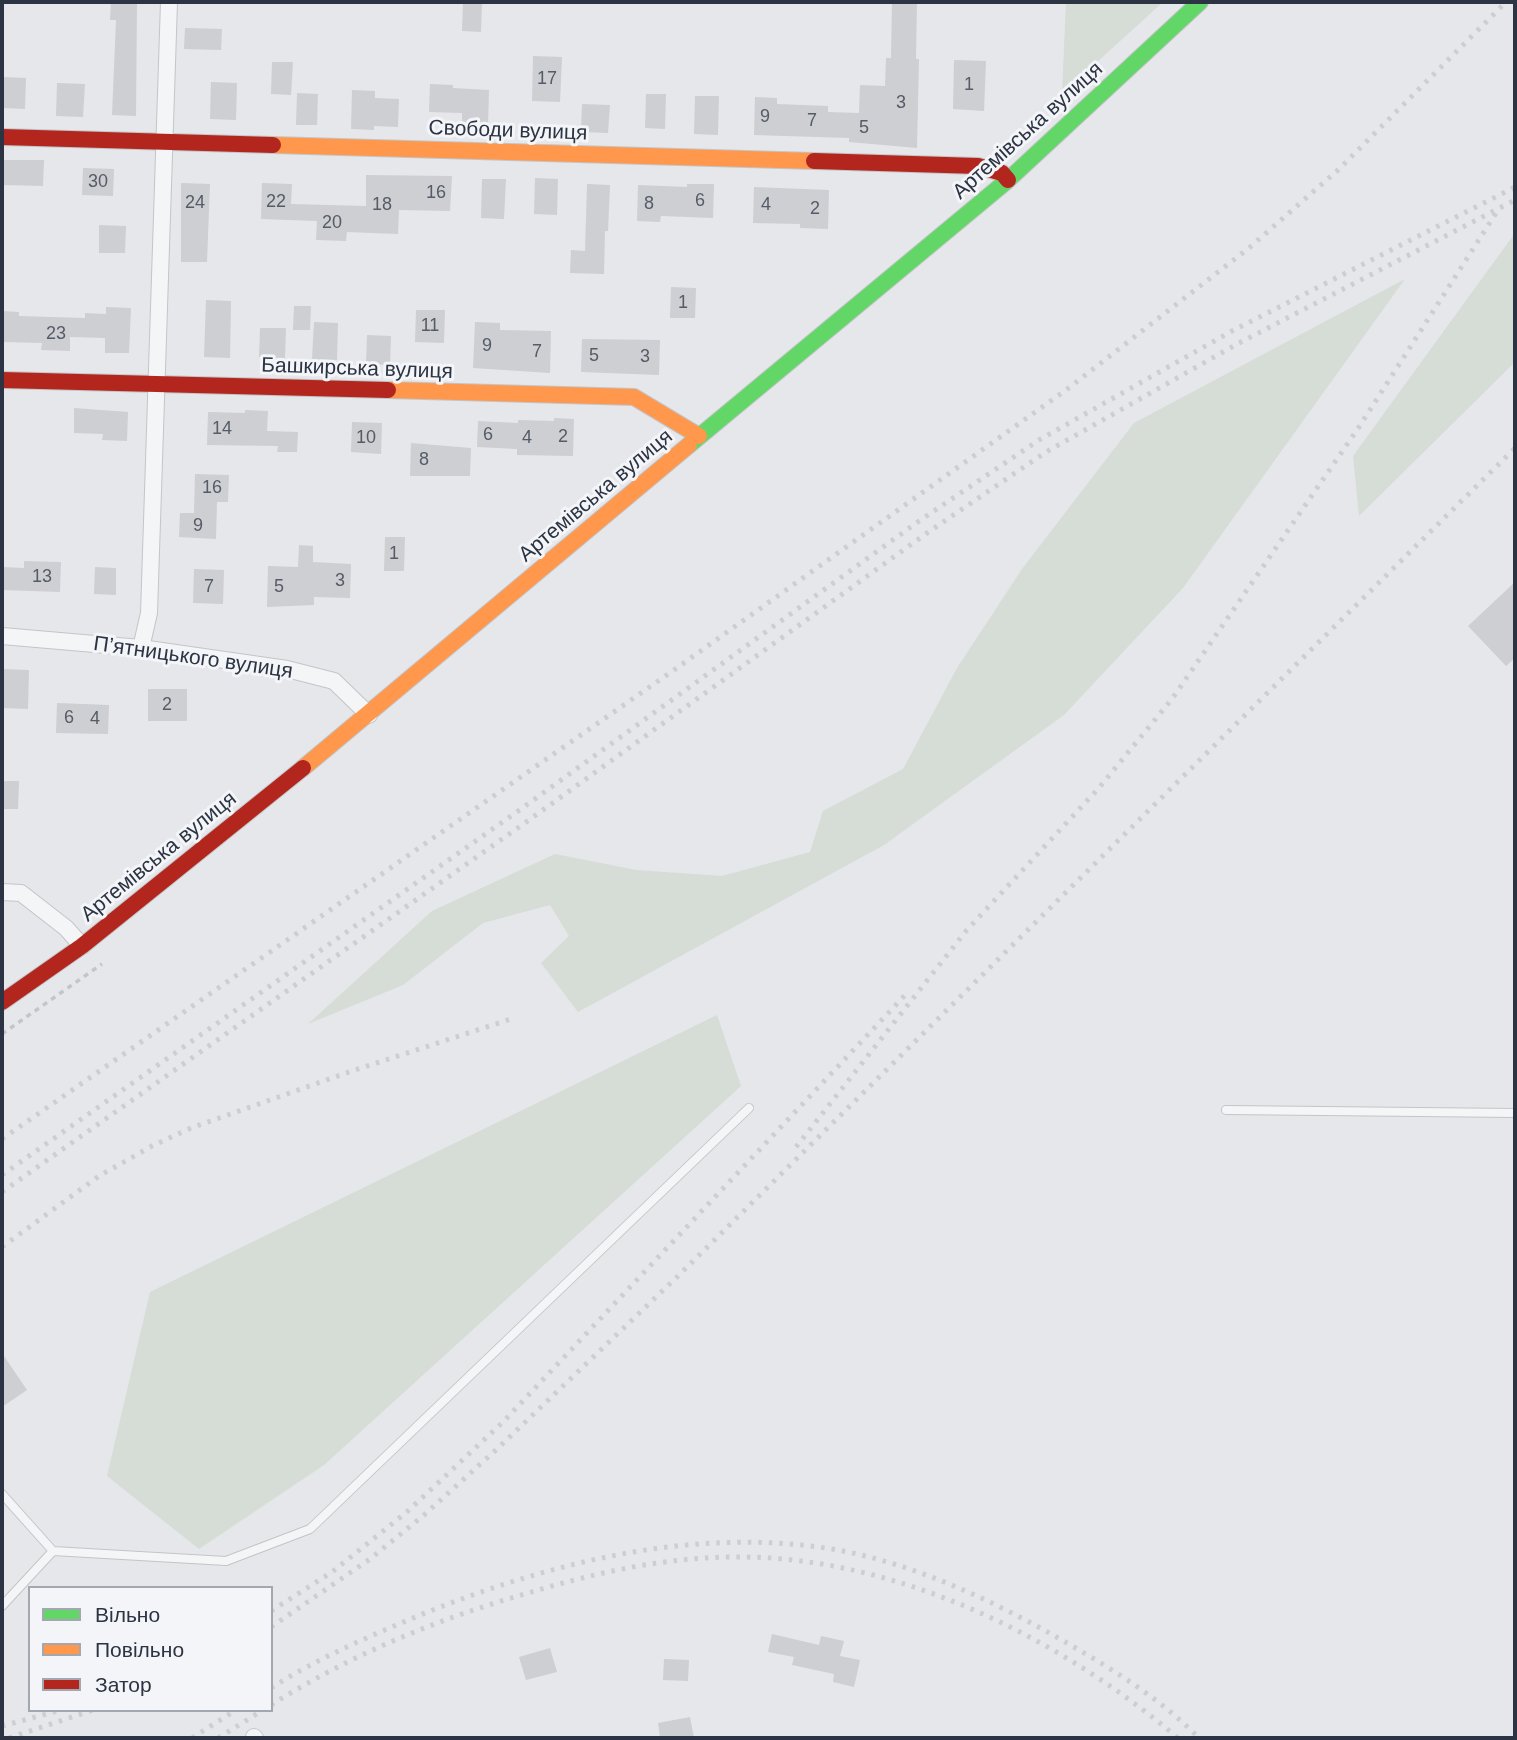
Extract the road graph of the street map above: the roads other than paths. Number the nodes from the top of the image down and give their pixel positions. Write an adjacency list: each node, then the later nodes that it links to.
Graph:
1 (169, 2): 4 (street)
2 (1200, 2): 5 (street, Артемівська вулиця)
3 (2, 136): 4 (street, Свободи вулиця)
4 (165, 143): 5 (street, Свободи вулиця); 7 (street)
5 (1008, 180): 8 (street, Артемівська вулиця)
6 (2, 380): 7 (street, Башкирська вулиця)
7 (157, 384): 8 (street, Башкирська вулиця); 10 (street)
8 (699, 436): 11 (street, Артемівська вулиця)
9 (2, 636): 10 (street, П’ятницького вулиця)
10 (141, 648): 11 (street, П’ятницького вулиця)
11 (369, 715): 13 (street, Артемівська вулиця)
12 (2, 892): 13 (street)
13 (82, 946): 14 (street, Артемівська вулиця)
14 (2, 1002)
15 (749, 1108): 19 (lane)
16 (1226, 1110): 17 (lane)
17 (1515, 1113)
18 (2, 1494): 19 (lane)
19 (52, 1551): 20 (lane)
20 (2, 1606)

